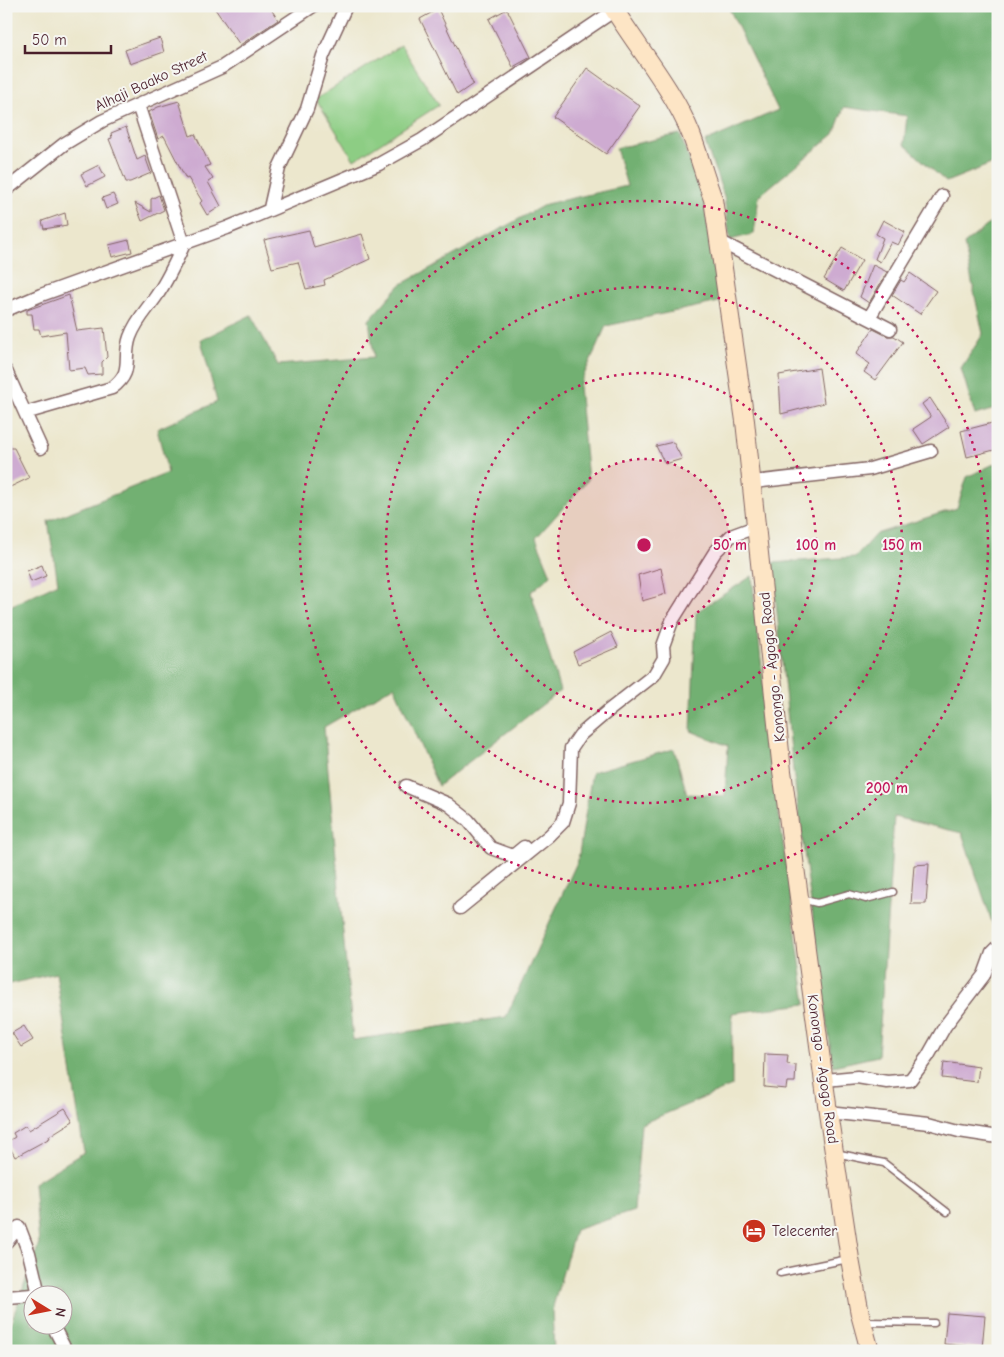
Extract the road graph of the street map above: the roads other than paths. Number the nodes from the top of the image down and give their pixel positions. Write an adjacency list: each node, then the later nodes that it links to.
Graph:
1 (313, 6): 4 (street, Alhaji Baako Street)
2 (346, 6): 7 (street)
3 (613, 8): 7 (street); 8 (main road, Konongo - Agogo Road)
4 (138, 105): 5 (street, Alhaji Baako Street); 9 (street)
5 (6, 190)
6 (942, 196): 11 (street)
7 (270, 208): 9 (street)
8 (719, 241): 11 (street); 17 (main road, Konongo - Agogo Road)
9 (184, 244): 10 (street); 14 (street)
10 (6, 310)
11 (869, 318): 12 (street)
12 (890, 329)
13 (6, 371): 14 (street)
14 (25, 413): 15 (street)
15 (41, 448)
16 (932, 451): 17 (street)
17 (753, 482): 18 (main road, Konongo - Agogo Road)
18 (758, 526): 22 (main road, Konongo - Agogo Road); 23 (street)
19 (406, 786): 20 (street)
20 (557, 820)
21 (893, 892): 22 (lane)
22 (799, 899): 25 (main road, Konongo - Agogo Road)
23 (460, 908)
24 (998, 947): 25 (street)
25 (825, 1080): 26 (main road, Konongo - Agogo Road)
26 (828, 1112): 27 (street); 28 (main road, Konongo - Agogo Road)
27 (998, 1137)
28 (834, 1152): 29 (lane); 31 (main road, Konongo - Agogo Road)
29 (946, 1212)
30 (6, 1242): 33 (street)
31 (850, 1258): 32 (lane); 36 (main road, Konongo - Agogo Road)
32 (780, 1273)
33 (37, 1284)
34 (22, 1296): 35 (street)
35 (8, 1297)
36 (862, 1322): 37 (lane); 40 (main road, Konongo - Agogo Road)
37 (934, 1323)
38 (57, 1334): 39 (street)
39 (66, 1351)
40 (870, 1351)

